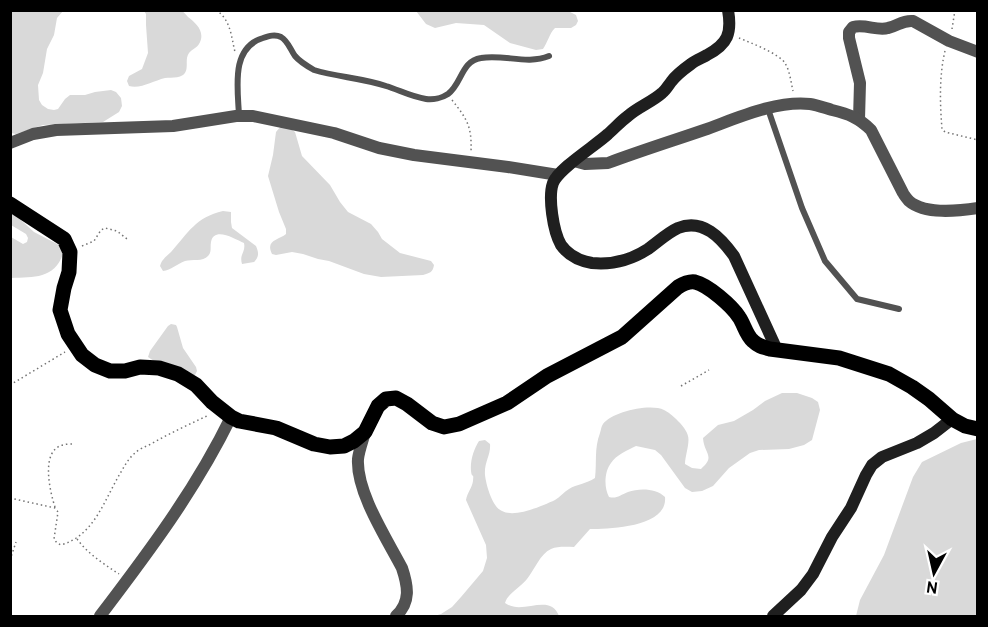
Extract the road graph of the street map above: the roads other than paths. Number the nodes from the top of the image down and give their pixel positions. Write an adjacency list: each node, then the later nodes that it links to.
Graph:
1 (729, 10): 8 (main road)
2 (978, 52): 6 (street)
3 (549, 56): 5 (lane)
4 (768, 109): 6 (street); 8 (street); 12 (lane)
5 (239, 116): 7 (street); 9 (street)
6 (859, 119): 11 (street)
7 (10, 143)
8 (574, 161): 9 (main road)
9 (558, 175): 13 (main road)
10 (10, 204): 14 (main road)
11 (978, 208)
12 (899, 309)
13 (777, 350): 15 (main road); 17 (main road)
14 (226, 413): 17 (main road); 18 (street)
15 (952, 419): 16 (main road); 20 (main road)
16 (978, 429)
17 (364, 432): 19 (street)
18 (100, 616)
19 (396, 616)
20 (773, 616)

